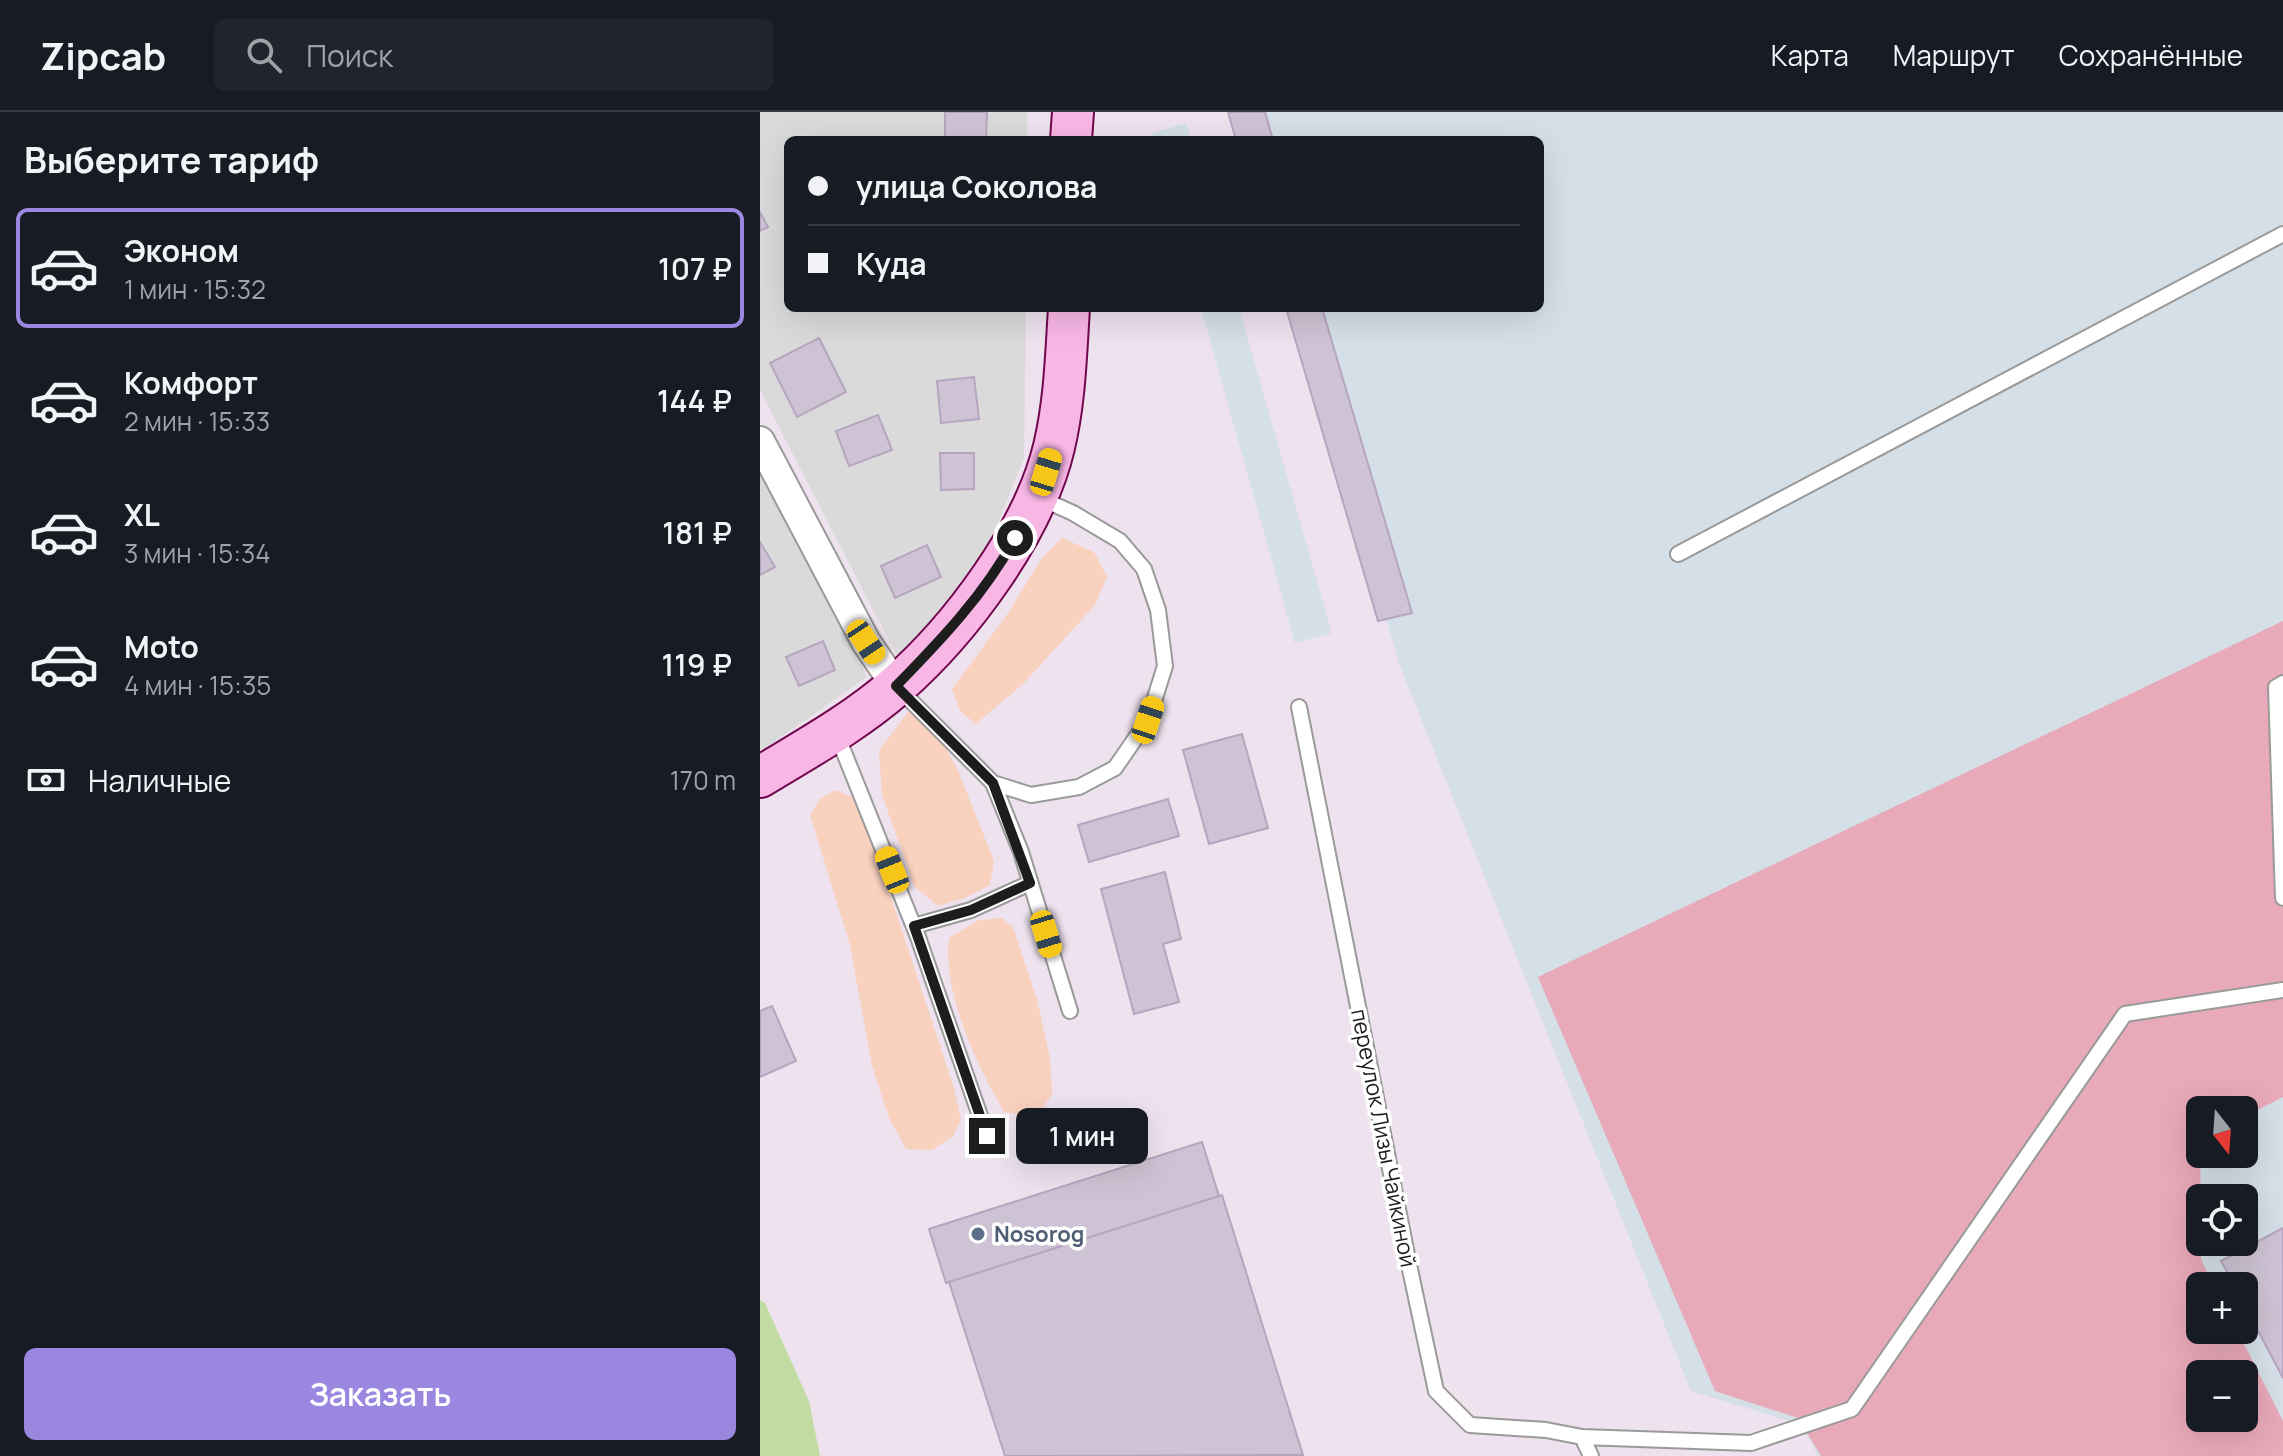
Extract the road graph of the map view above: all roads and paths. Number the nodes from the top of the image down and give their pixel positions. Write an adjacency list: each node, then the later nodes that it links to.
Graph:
1 (1073, 112): 2 (main road)
2 (1071, 136)
3 (2283, 234): 7 (lane)
4 (1069, 312): 6 (main road)
5 (760, 441): 9 (street)
6 (1039, 497): 9 (main road); 13 (lane)
7 (1678, 554)
8 (2283, 683): 15 (lane)
9 (896, 686): 11 (main road); 13 (lane)
10 (1299, 707): 20 (lane, переулок Лизы Чайкиной)
11 (836, 731): 12 (main road); 16 (lane)
12 (760, 777)
13 (993, 783): 14 (lane)
14 (1030, 883): 16 (lane); 18 (lane)
15 (2283, 898)
16 (914, 926): 19 (lane)
17 (2283, 990): 20 (lane, переулок Лизы Чайкиной)
18 (1070, 1011)
19 (987, 1136)
20 (1582, 1437): 21 (lane)
21 (1591, 1456)

